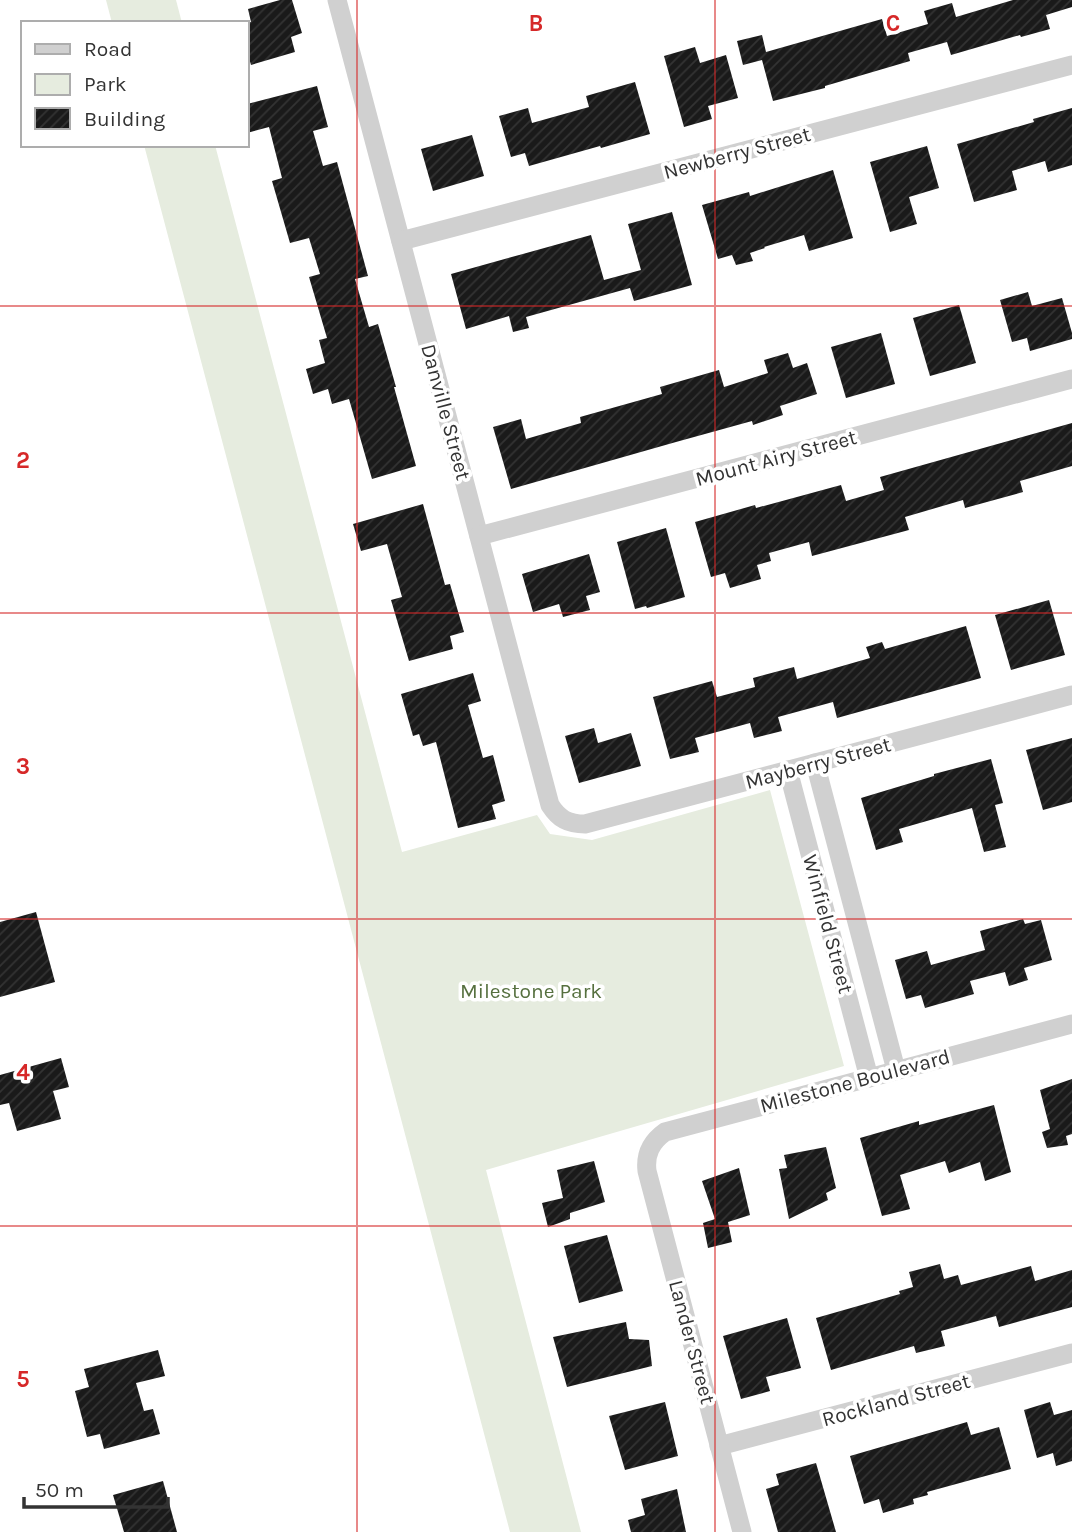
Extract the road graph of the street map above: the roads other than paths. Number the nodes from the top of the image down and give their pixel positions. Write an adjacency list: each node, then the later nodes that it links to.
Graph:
1 (337, 0): 3 (street, Danville Street)
2 (1072, 65): 3 (street, Newberry Street)
3 (401, 241): 5 (street, Danville Street)
4 (1072, 379): 5 (street, Mount Airy Street)
5 (479, 536): 9 (street, Danville Street)
6 (1072, 695): 7 (street, Mayberry Street)
7 (815, 763): 8 (street, Mayberry Street); 11 (street, Winfield Street)
8 (788, 771): 9 (street, Mayberry Street); 12 (street, Winfield Street)
9 (563, 819)
10 (1072, 1024): 11 (street, Milestone Boulevard)
11 (896, 1070): 12 (street, Milestone Boulevard)
12 (869, 1078): 13 (street, Milestone Boulevard)
13 (648, 1153): 15 (street, Lander Street)
14 (1072, 1353): 15 (street, Rockland Street)
15 (719, 1446): 16 (street, Lander Street)
16 (742, 1532)

